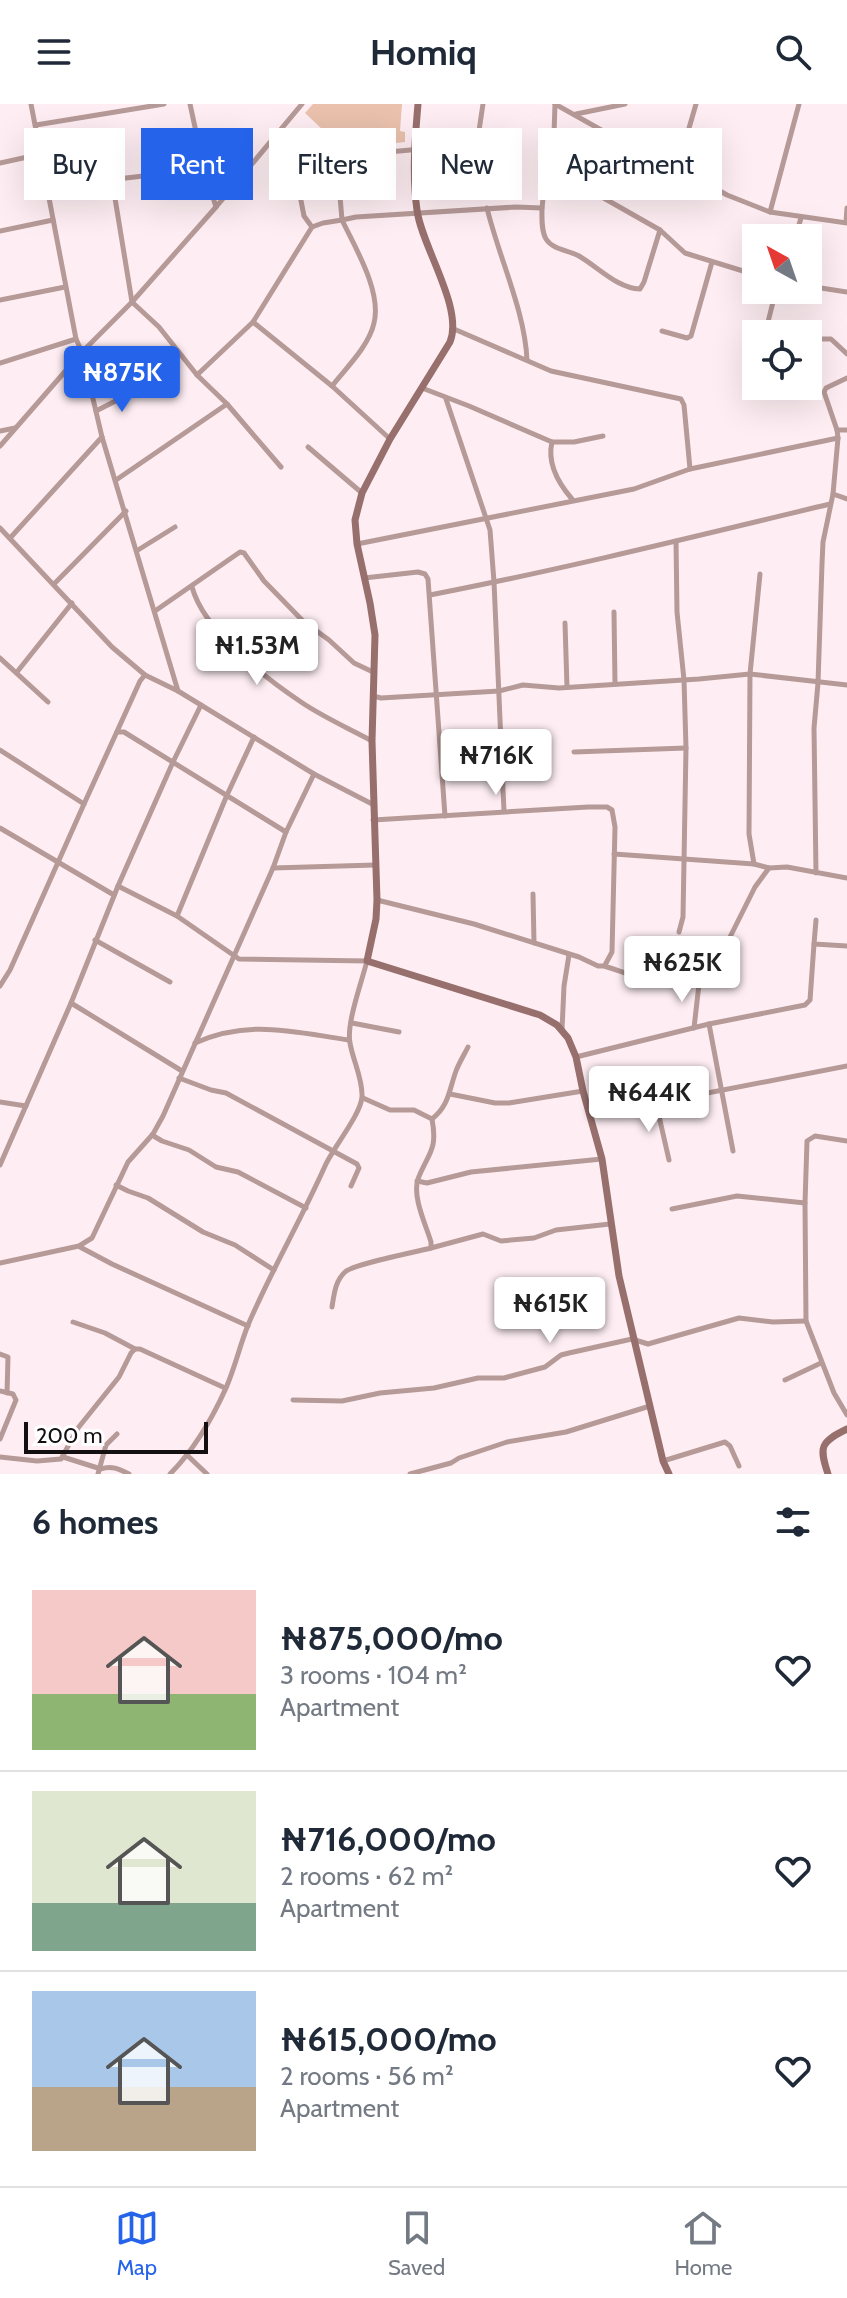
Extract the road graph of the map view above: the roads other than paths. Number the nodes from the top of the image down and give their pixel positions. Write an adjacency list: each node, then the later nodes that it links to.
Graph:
1 (31, 104): 12 (street)
2 (164, 104): 12 (street)
3 (190, 104): 14 (street)
4 (302, 104): 29 (street)
5 (418, 104): 15 (street)
6 (483, 104): 16 (street)
7 (555, 104): 11 (street); 17 (street)
8 (625, 104): 11 (street)
9 (696, 104): 18 (street)
10 (799, 104): 33 (street)
11 (575, 114): 33 (street)
12 (36, 125): 13 (street)
13 (37, 128)
14 (195, 128)
15 (416, 128)
16 (479, 128)
17 (554, 128)
18 (689, 128)
19 (412, 150): 37 (street)
20 (24, 158): 21 (street)
21 (0, 163)
22 (50, 200): 36 (street)
23 (115, 200): 49 (street)
24 (214, 200): 29 (street)
25 (301, 200): 40 (street)
26 (416, 200): 34 (street)
27 (543, 200): 31 (street)
28 (607, 200): 41 (street)
29 (216, 207): 49 (street)
30 (487, 208): 31 (street); 34 (street); 57 (street)
31 (542, 208): 41 (street)
32 (847, 208): 38 (street)
33 (770, 212): 35 (street)
34 (417, 213): 37 (street); 51 (street)
35 (801, 218): 38 (street); 39 (street)
36 (53, 220): 42 (street); 45 (street)
37 (342, 220): 40 (street); 61 (street)
38 (847, 222)
39 (799, 224)
40 (312, 227): 50 (street)
41 (660, 230): 43 (street)
42 (0, 231)
43 (712, 262): 44 (street); 52 (street)
44 (742, 271)
45 (65, 287): 48 (street); 53 (street)
46 (822, 288): 47 (street)
47 (847, 292)
48 (0, 300)
49 (132, 302): 55 (street); 59 (street)
50 (253, 322): 59 (street); 61 (street)
51 (454, 329): 57 (street); 62 (street)
52 (662, 331)
53 (76, 339): 55 (street); 58 (street)
54 (822, 339): 56 (street)
55 (82, 352): 66 (street); 67 (street)
56 (847, 354)
57 (527, 360): 79 (street)
58 (0, 363)
59 (197, 375): 65 (street)
60 (847, 378): 68 (street)
61 (332, 386): 74 (street)
62 (421, 388): 64 (street); 74 (street)
63 (135, 391): 66 (street)
64 (446, 399): 75 (street); 87 (street)
65 (227, 404): 78 (street); 80 (street)
66 (96, 411): 72 (street)
67 (16, 428): 70 (street); 76 (street)
68 (837, 430): 69 (street); 73 (street)
69 (847, 430)
70 (0, 431)
71 (603, 436): 75 (street)
72 (102, 437): 80 (street); 90 (street)
73 (838, 438): 79 (street); 82 (street)
74 (390, 439): 81 (street)
75 (552, 442): 84 (street)
76 (0, 446)
77 (308, 447): 81 (street)
78 (281, 467)
79 (690, 469): 84 (street)
80 (116, 480): 86 (street)
81 (362, 493): 92 (street)
82 (833, 494): 83 (street); 85 (street)
83 (847, 499)
84 (573, 500): 87 (street)
85 (831, 504): 91 (street); 110 (street)
86 (126, 511): 93 (street); 97 (street)
87 (484, 517): 92 (street); 96 (street)
88 (175, 527): 93 (street)
89 (0, 528): 90 (street)
90 (11, 537): 97 (street)
91 (676, 541): 96 (street); 109 (street)
92 (357, 544): 95 (street)
93 (138, 550): 101 (street)
94 (760, 574): 107 (street)
95 (364, 578): 99 (street); 106 (street)
96 (494, 582): 99 (street); 115 (street)
97 (54, 584): 100 (street)
98 (192, 587): 101 (street); 106 (street); 122 (street)
99 (430, 595): 117 (street)
100 (72, 603): 105 (street); 108 (street)
101 (155, 611): 114 (street)
102 (614, 612): 111 (street)
103 (565, 623): 113 (street)
104 (0, 658): 105 (street)
105 (17, 672): 118 (street)
106 (373, 672): 116 (street)
107 (750, 674): 109 (street); 110 (street); 139 (street)
108 (145, 675): 114 (street); 120 (street)
109 (684, 680): 111 (street); 123 (street)
110 (818, 683): 112 (street); 143 (street)
111 (615, 684): 113 (street)
112 (847, 685)
113 (567, 687): 115 (street)
114 (178, 691): 119 (street)
115 (499, 691): 117 (street); 131 (street)
116 (373, 696): 117 (street); 122 (street)
117 (435, 696): 132 (street)
118 (48, 702)
119 (201, 705): 121 (street); 126 (street)
120 (117, 732): 126 (street); 129 (street)
121 (254, 736): 127 (street); 128 (street)
122 (372, 741): 130 (street)
123 (686, 748): 125 (street); 137 (street)
124 (0, 750): 129 (street)
125 (574, 752)
126 (173, 762): 128 (street); 145 (street)
127 (314, 774): 130 (street); 135 (street)
128 (227, 795): 135 (street); 149 (street)
129 (84, 804): 138 (street)
130 (375, 805): 133 (street)
131 (504, 811): 132 (street); 136 (street)
132 (445, 816): 133 (street)
133 (373, 820): 140 (street)
134 (0, 828): 138 (street)
135 (286, 832): 141 (street)
136 (614, 854): 137 (street); 159 (street)
137 (685, 860): 139 (street); 151 (street)
138 (58, 861): 147 (street); 162 (street)
139 (754, 864): 142 (street)
140 (375, 865): 141 (street); 148 (street)
141 (273, 868): 157 (street)
142 (769, 868): 143 (street); 161 (street)
143 (816, 873): 144 (street)
144 (847, 878)
145 (118, 886): 147 (street); 149 (street)
146 (533, 894): 153 (street)
147 (114, 895): 152 (street)
148 (377, 900): 153 (street); 158 (street)
149 (177, 916): 157 (street)
150 (816, 920): 154 (street)
151 (679, 932)
152 (95, 940): 160 (street); 163 (street)
153 (534, 943): 156 (street)
154 (814, 944): 155 (street); 165 (street)
155 (847, 946)
156 (569, 955): 159 (street); 167 (street)
157 (233, 956): 158 (street); 170 (street)
158 (367, 961): 164 (street); 167 (street)
159 (604, 966): 161 (street)
160 (170, 982)
161 (699, 984): 166 (street)
162 (0, 986)
163 (71, 1003): 174 (street); 182 (street)
164 (352, 1023): 168 (street); 169 (street)
165 (709, 1024): 166 (street); 176 (street)
166 (694, 1028): 172 (street)
167 (562, 1031): 172 (street)
168 (399, 1032)
169 (349, 1040): 170 (street); 179 (street)
170 (195, 1043): 174 (street)
171 (468, 1047): 178 (street)
172 (576, 1057): 177 (street)
173 (847, 1066): 176 (street)
174 (182, 1071): 175 (street)
175 (179, 1078): 185 (street); 188 (street)
176 (721, 1089): 181 (street); 187 (street)
177 (583, 1091): 178 (street); 183 (street)
178 (450, 1094): 184 (street)
179 (362, 1098): 184 (street); 188 (street)
180 (0, 1102): 182 (street)
181 (656, 1103): 183 (street); 190 (street)
182 (26, 1106): 191 (street)
183 (589, 1113): 189 (street)
184 (432, 1119): 192 (street)
185 (152, 1134): 193 (street); 196 (street)
186 (847, 1141): 195 (street)
187 (733, 1151)
188 (331, 1152): 194 (street); 196 (street)
189 (602, 1159): 192 (street); 198 (street)
190 (669, 1160)
191 (0, 1165)
192 (417, 1181): 200 (street)
193 (116, 1185): 199 (street); 202 (street)
194 (351, 1186)
195 (805, 1203): 197 (street); 204 (street)
196 (306, 1208): 202 (street)
197 (672, 1209)
198 (610, 1224): 200 (street); 207 (street)
199 (79, 1246): 201 (street); 206 (street)
200 (431, 1248): 203 (street)
201 (0, 1263)
202 (274, 1270): 206 (street)
203 (332, 1307)
204 (806, 1321): 207 (street); 210 (street)
205 (73, 1322): 208 (street)
206 (248, 1326): 212 (street)
207 (632, 1339): 214 (street); 215 (street)
208 (135, 1349): 212 (street); 222 (street)
209 (0, 1354): 213 (street)
210 (821, 1363): 211 (street); 216 (street)
211 (785, 1380)
212 (225, 1388): 221 (street)
213 (4, 1392): 219 (street)
214 (293, 1400)
215 (650, 1406): 223 (street); 230 (street)
216 (847, 1415)
217 (847, 1429): 231 (street)
218 (117, 1434): 225 (street)
219 (0, 1439)
220 (0, 1455): 222 (street)
221 (188, 1456): 228 (street); 229 (street)
222 (63, 1457): 225 (street)
223 (663, 1461): 224 (street); 226 (street)
224 (739, 1466)
225 (100, 1472): 227 (street)
226 (666, 1473)
227 (129, 1474)
228 (170, 1474)
229 (207, 1474)
230 (410, 1474)
231 (828, 1474)

